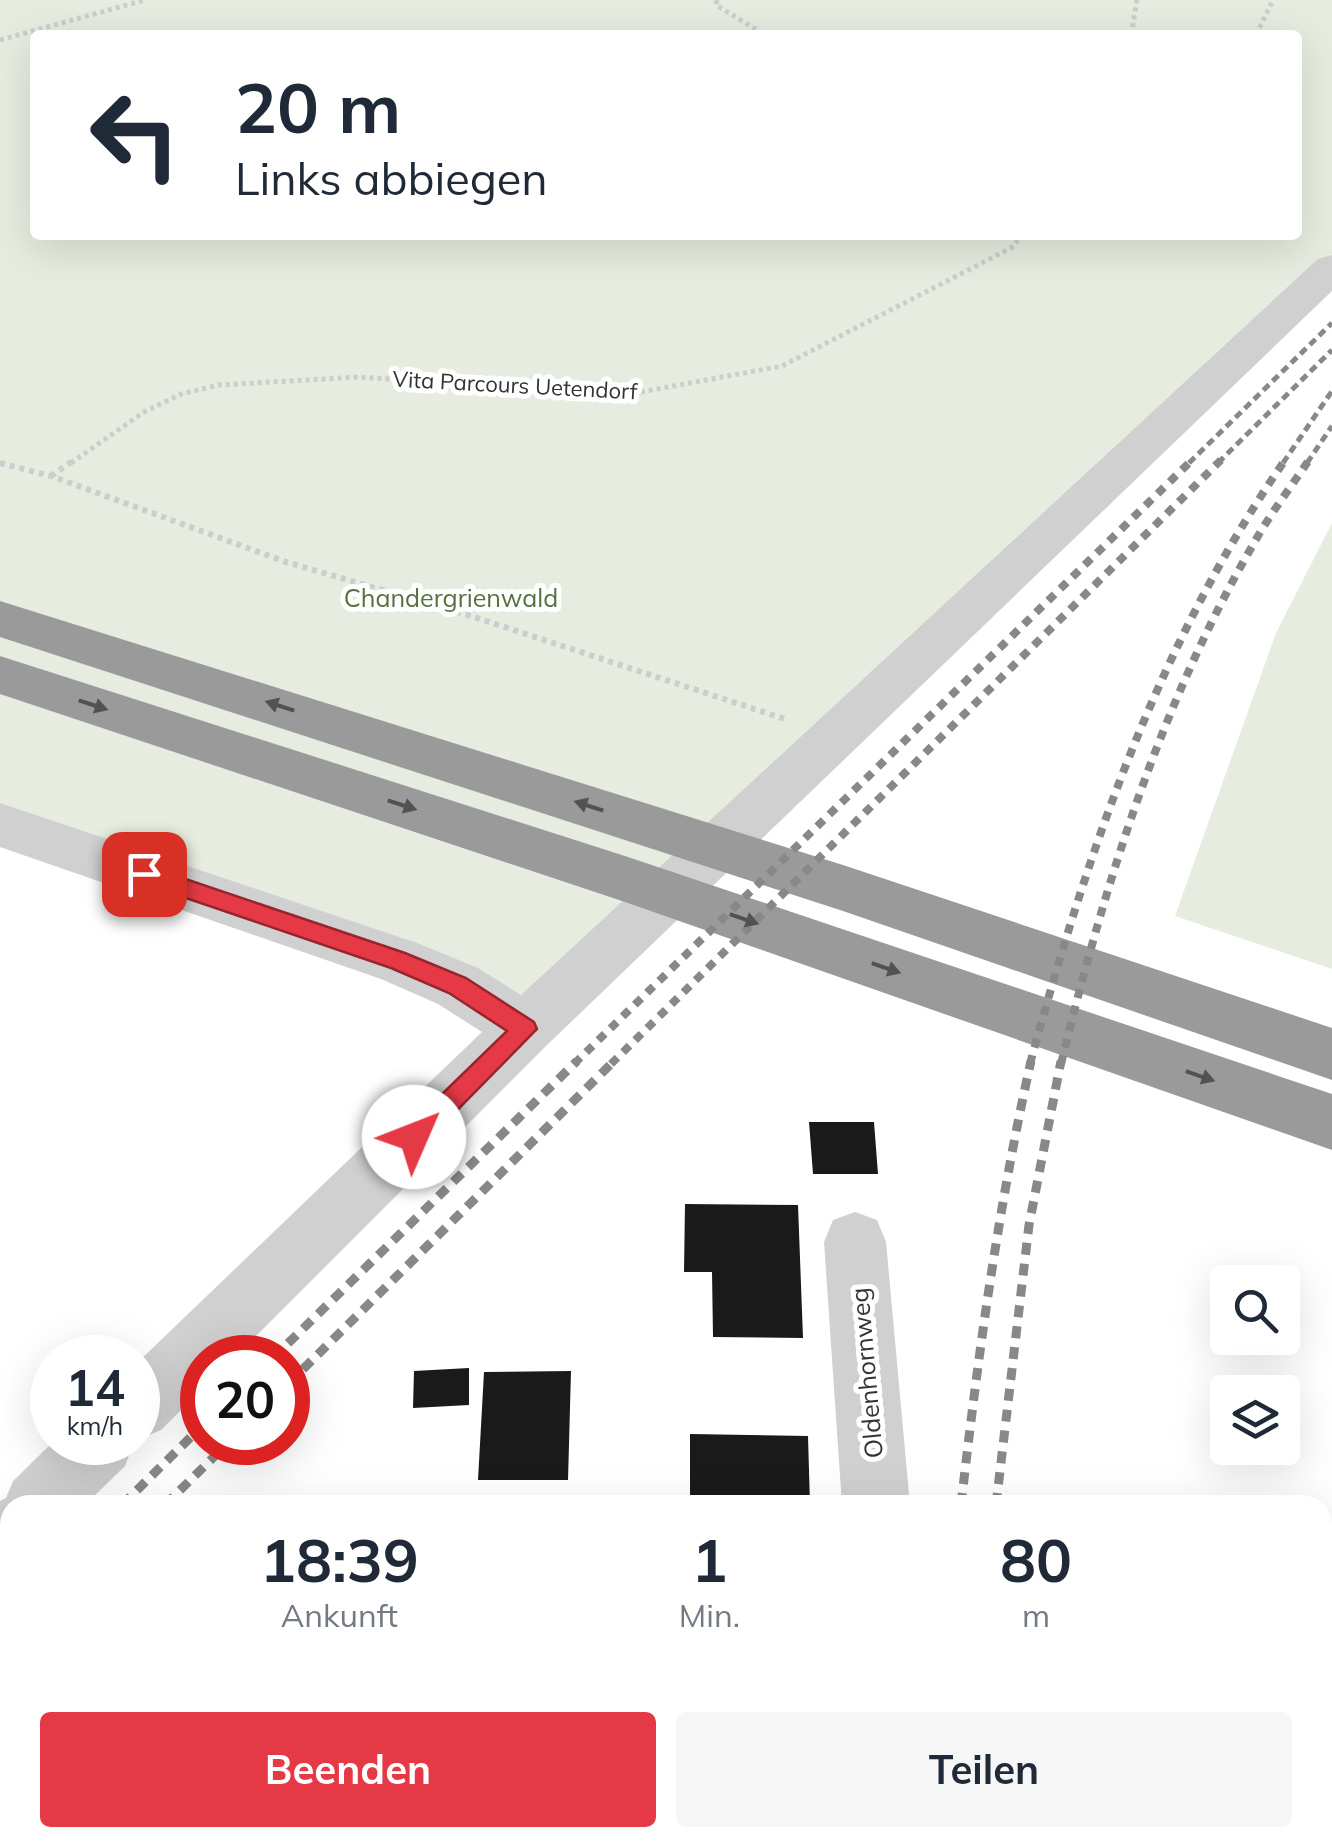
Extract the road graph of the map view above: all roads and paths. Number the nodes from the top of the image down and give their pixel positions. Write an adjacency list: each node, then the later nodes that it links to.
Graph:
1 (144, 0): 5 (path)
2 (716, 0): 6 (path)
3 (1137, 0): 7 (path)
4 (1273, 0): 8 (path)
5 (36, 30)
6 (756, 30)
7 (1132, 30)
8 (1258, 30)
9 (30, 32): 10 (path)
10 (0, 40)
11 (1018, 240): 14 (path, Vita Parcours Uetendorf)
12 (1332, 268): 17 (street)
13 (0, 463): 14 (path)
14 (51, 476): 17 (path)
15 (0, 619): 20 (highway, one-way to 15)
16 (0, 675): 21 (highway, one-way to 21)
17 (839, 737): 19 (street)
18 (0, 826): 19 (street)
19 (525, 1029): 23 (street)
20 (1332, 1054)
21 (1332, 1122)
22 (855, 1242): 26 (street, Oldenhornweg)
23 (160, 1386)
24 (77, 1465): 25 (street)
25 (46, 1495)
26 (875, 1495)

